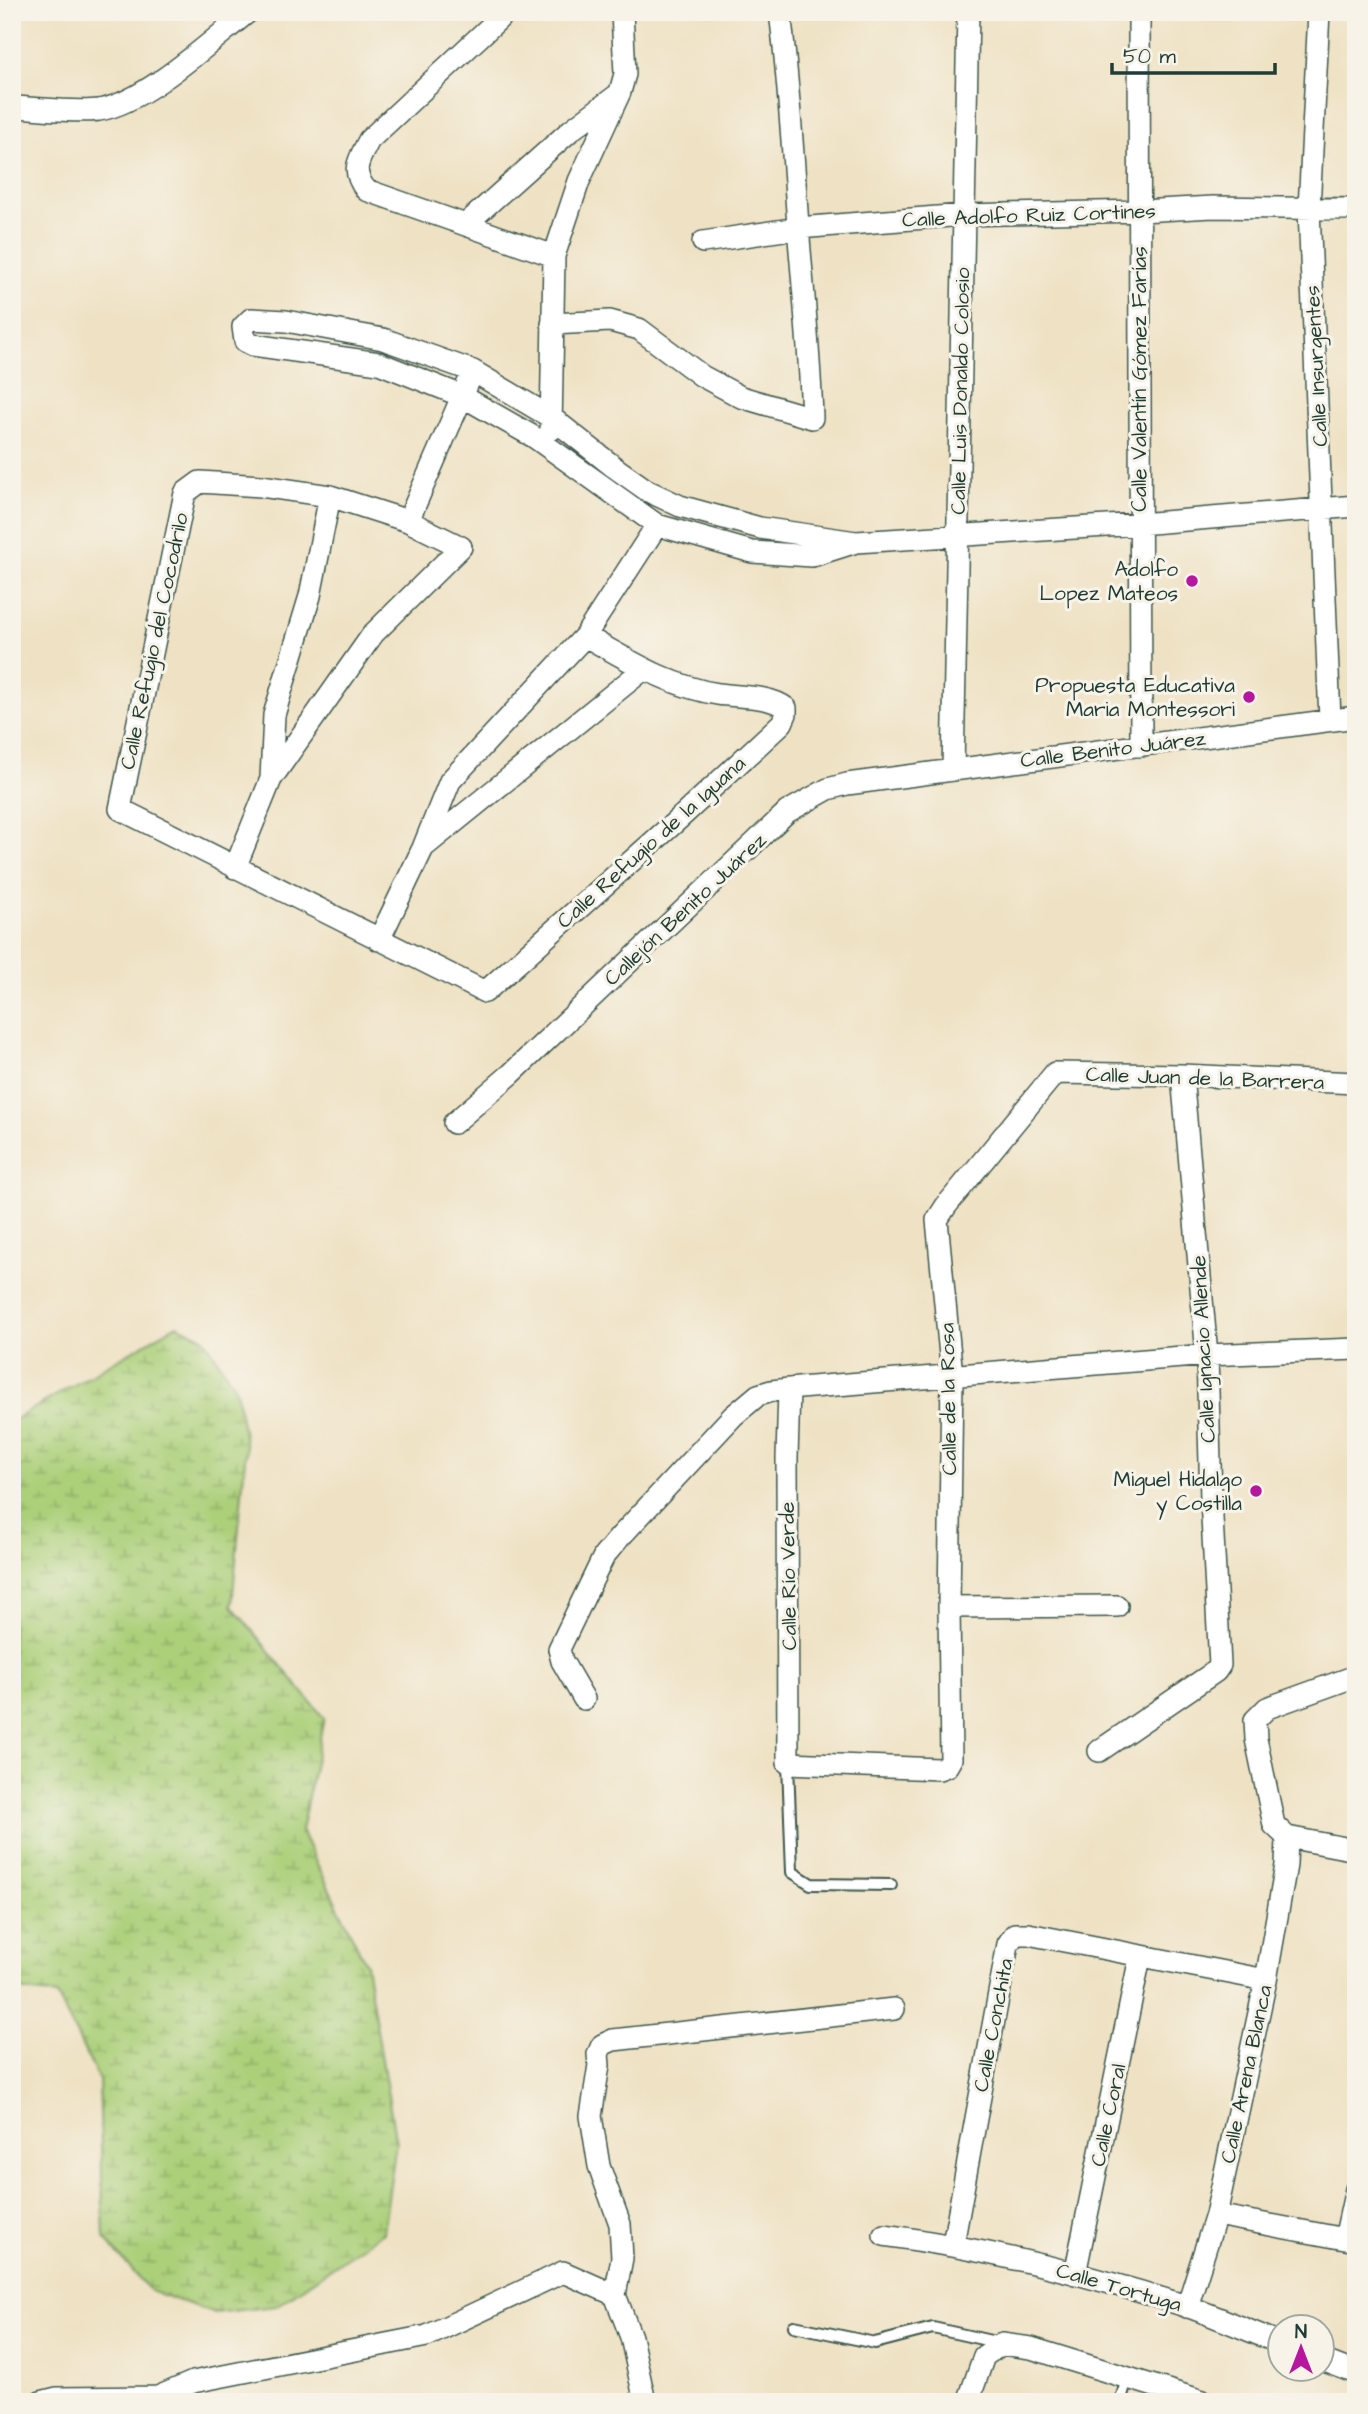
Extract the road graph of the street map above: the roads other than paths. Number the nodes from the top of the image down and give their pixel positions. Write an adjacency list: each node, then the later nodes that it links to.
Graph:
1 (248, 12): 9 (street)
2 (506, 12): 14 (street)
3 (622, 12): 8 (street)
4 (780, 12): 15 (street)
5 (968, 12): 13 (street, Calle Luis Donaldo Colosio)
6 (1139, 12): 12 (street, Calle Valentín Gómez Farías)
7 (1319, 12): 10 (street, Calle Insurgentes)
8 (620, 92): 14 (street); 17 (street)
9 (12, 107)
10 (1308, 209): 11 (street, Calle Adolfo Ruiz Cortines); 12 (street, Calle Adolfo Ruiz Cortines); 25 (street, Calle Insurgentes)
11 (1356, 209)
12 (1140, 211): 13 (street, Calle Adolfo Ruiz Cortines); 27 (street, Calle Valentín Gómez Farías)
13 (963, 215): 15 (street, Calle Adolfo Ruiz Cortines); 29 (street, Calle Luis Donaldo Colosio)
14 (466, 224): 17 (street)
15 (799, 228): 16 (street, Calle Adolfo Ruiz Cortines); 18 (street)
16 (703, 242)
17 (554, 256): 18 (street)
18 (552, 324): 21 (street)
19 (473, 371): 20 (street); 20 (street); 21 (street)
20 (463, 396): 22 (street); 26 (street)
21 (552, 418): 22 (street); 30 (street)
22 (550, 449): 28 (street)
23 (330, 496): 26 (street, Calle Refugio del Cocodrilo); 37 (street, Calle Refugio del Cocodrilo); 39 (street, Calle Refugio del Cocodrilo)
24 (1356, 506): 25 (street)
25 (1322, 508): 27 (street); 34 (street, Calle Insurgentes)
26 (408, 521): 37 (street, Calle Refugio del Cocodrilo)
27 (1139, 524): 29 (street); 35 (street, Calle Valentín Gómez Farías)
28 (657, 525): 30 (street); 31 (street)
29 (957, 536): 30 (street); 36 (street, Calle Luis Donaldo Colosio)
30 (856, 542)
31 (585, 636): 32 (street, Calle Refugio de la Iguana); 38 (street)
32 (644, 669): 38 (street); 41 (street, Calle Refugio de la Iguana)
33 (1356, 717): 34 (street, Calle Benito Juárez)
34 (1329, 720): 35 (street, Calle Benito Juárez)
35 (1140, 746): 36 (street, Calle Benito Juárez)
36 (953, 770): 45 (street, Callejón Benito Juárez)
37 (271, 779): 39 (street, Calle Refugio del Cocodrilo)
38 (422, 848): 41 (street)
39 (235, 868): 40 (street, Calle Refugio del Cocodrilo)
40 (313, 907): 41 (street, Calle Refugio de la Iguana)
41 (379, 940)
42 (1055, 1073): 43 (street, Calle Juan de la Barrera); 48 (street, Calle de la Rosa)
43 (1182, 1075): 44 (street, Calle Juan de la Barrera); 47 (street, Calle Ignacio Allende)
44 (1356, 1083)
45 (454, 1123)
46 (1356, 1349): 47 (street)
47 (1207, 1355): 48 (street); 54 (street, Calle Ignacio Allende)
48 (952, 1376): 49 (street); 51 (street, Calle de la Rosa)
49 (789, 1390): 53 (street); 55 (street, Calle Río Verde)
50 (1117, 1606): 51 (street)
51 (949, 1607): 55 (street, Calle de la Rosa)
52 (1356, 1676): 56 (street)
53 (584, 1699)
54 (1099, 1751)
55 (788, 1763): 58 (lane)
56 (1287, 1837): 57 (street); 60 (street, Calle Arena Blanca)
57 (1356, 1850)
58 (891, 1885)
59 (1140, 1957): 60 (street, Calle Conchita); 66 (street, Calle Conchita); 67 (street, Calle Coral)
60 (1266, 1980): 63 (street, Calle Arena Blanca)
61 (894, 2009): 68 (street)
62 (1356, 2189): 65 (street)
63 (1216, 2215): 65 (street); 69 (street, Calle Arena Blanca)
64 (884, 2235): 66 (street, Calle Tortuga)
65 (1350, 2240)
66 (953, 2244): 67 (street, Calle Tortuga)
67 (1075, 2274): 69 (street, Calle Tortuga)
68 (615, 2295): 76 (street); 77 (street)
69 (1187, 2307): 71 (street, Calle Tortuga)
70 (794, 2326): 72 (lane)
71 (1266, 2338)
72 (1002, 2344): 75 (street); 78 (street)
73 (1336, 2365): 74 (street)
74 (1356, 2373)
75 (1128, 2376): 79 (lane); 80 (street)
76 (41, 2402)
77 (645, 2402)
78 (968, 2402)
79 (1120, 2402)
80 (1206, 2402)

